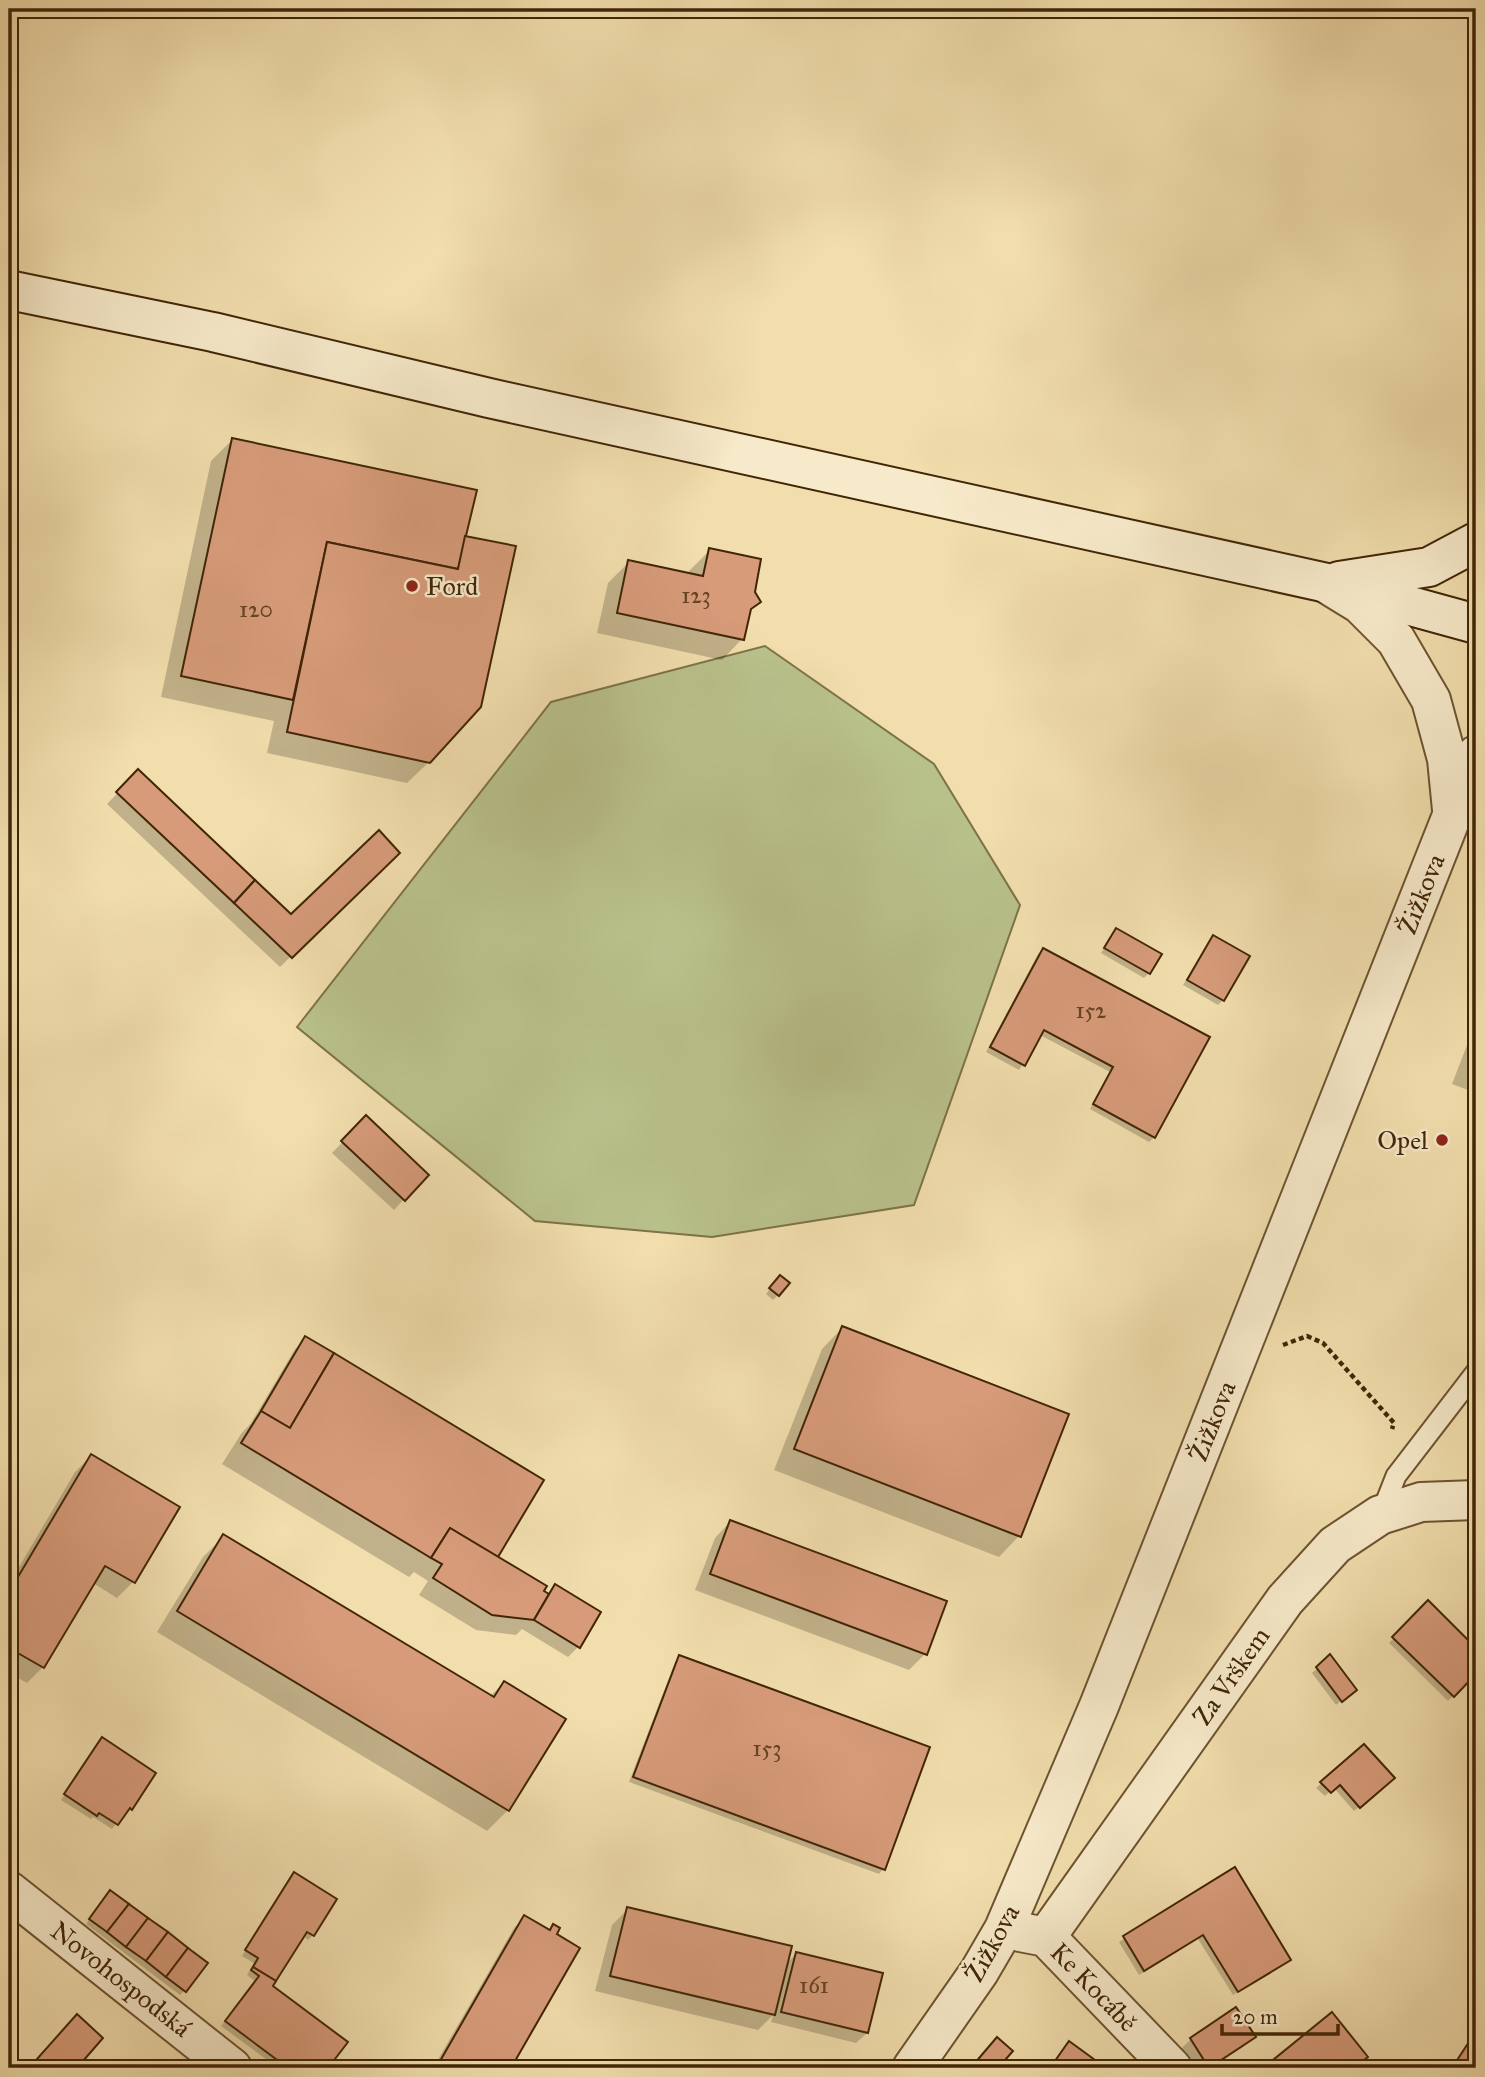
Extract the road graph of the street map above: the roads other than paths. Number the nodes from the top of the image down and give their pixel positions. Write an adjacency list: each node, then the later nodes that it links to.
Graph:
1 (9, 290): 3 (street)
2 (1476, 542): 3 (street)
3 (1327, 583): 4 (street); 6 (street)
4 (1476, 624)
5 (1476, 755): 6 (street, Žižkova)
6 (1452, 815): 11 (street, Žižkova)
7 (1476, 1372): 9 (lane)
8 (1476, 1500): 9 (street, Za Vrškem)
9 (1380, 1515): 12 (street, Za Vrškem)
10 (9, 1891): 13 (street, Novohospodská)
11 (1004, 1929): 12 (street, Ke Kocábě); 14 (street, Žižkova)
12 (1046, 1937): 15 (street, Ke Kocábě)
13 (232, 2068)
14 (912, 2068)
15 (1172, 2068)

